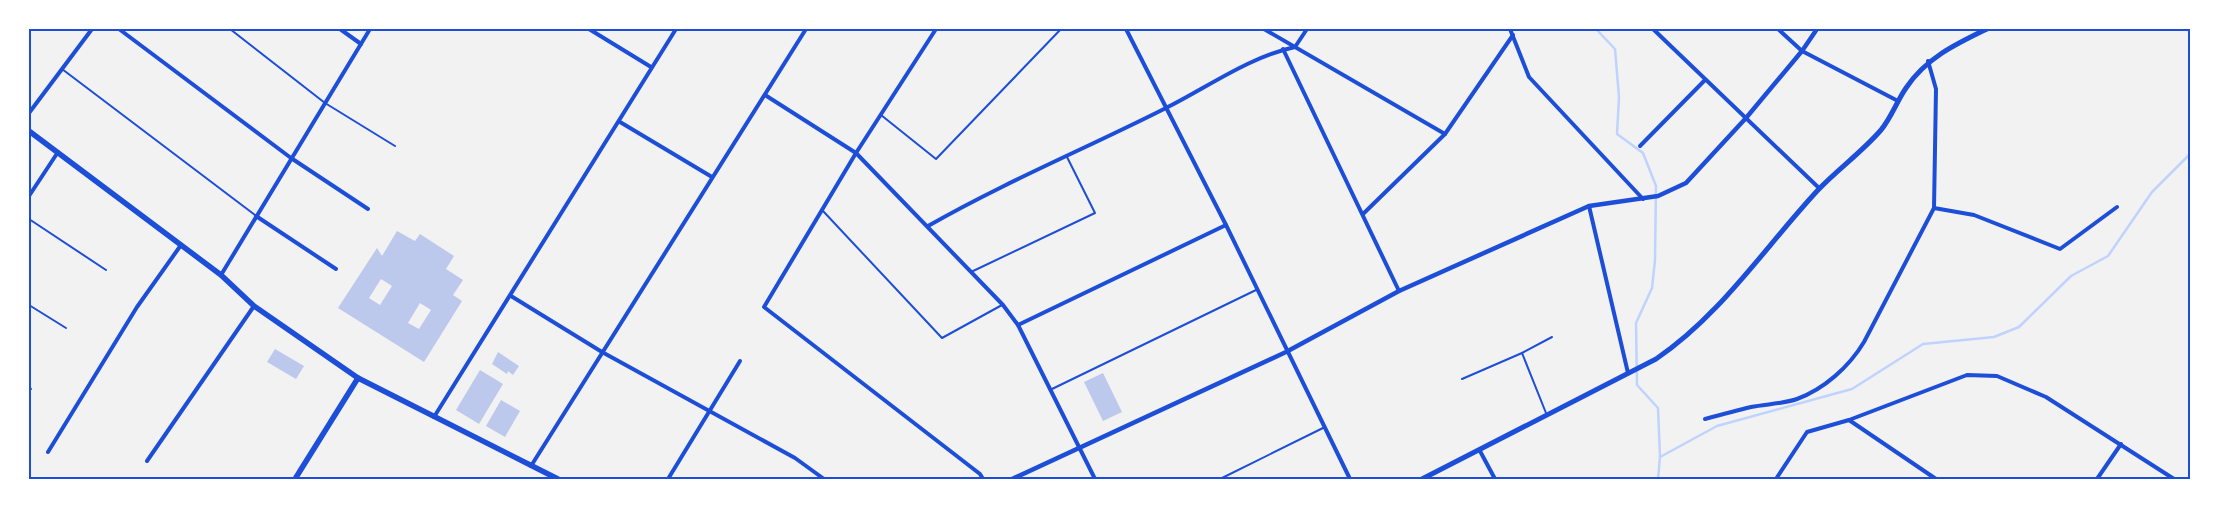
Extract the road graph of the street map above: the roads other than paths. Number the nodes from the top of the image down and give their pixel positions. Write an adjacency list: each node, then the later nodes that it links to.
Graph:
1 (92, 29): 26 (street)
2 (119, 29): 43 (street)
3 (230, 29): 30 (lane)
4 (340, 29): 20 (street)
5 (370, 29): 20 (street)
6 (589, 29): 25 (street)
7 (676, 29): 25 (street)
8 (806, 29): 28 (street)
9 (936, 29): 33 (street)
10 (1061, 29): 33 (lane)
11 (1126, 29): 31 (street)
12 (1264, 29): 21 (street)
13 (1307, 29): 21 (street)
14 (1510, 29): 19 (street)
15 (1653, 29): 27 (street)
16 (1778, 29): 23 (street)
17 (1817, 29): 23 (street)
18 (1987, 29): 24 (main road)
19 (1514, 35): 37 (street); 47 (street)
20 (361, 44): 30 (street)
21 (1296, 46): 22 (street); 37 (street)
22 (1283, 49): 31 (street); 53 (street)
23 (1802, 51): 29 (street); 34 (street)
24 (1928, 61): 29 (main road); 50 (street)
25 (651, 67): 35 (street)
26 (62, 69): 32 (street); 54 (lane)
27 (1705, 80): 34 (street); 39 (street)
28 (765, 95): 41 (street); 44 (street)
29 (1898, 101): 45 (main road)
30 (324, 102): 38 (lane); 43 (street)
31 (1165, 109): 42 (street); 56 (street)
32 (29, 113)
33 (882, 115): 41 (street)
34 (1746, 118): 45 (street); 47 (street)
35 (620, 122): 44 (street); 65 (street)
36 (29, 132): 40 (main road)
37 (1445, 134): 53 (street)
38 (395, 146)
39 (1640, 146)
40 (58, 152): 46 (street); 58 (main road)
41 (856, 153): 52 (street); 57 (street)
42 (1066, 156): 57 (street); 61 (lane)
43 (291, 158): 51 (street); 54 (street)
44 (712, 177): 72 (street)
45 (1819, 188): 76 (main road)
46 (29, 196)
47 (1643, 199): 48 (street)
48 (1588, 206): 64 (street); 76 (street)
49 (2117, 207): 50 (street)
50 (1934, 208): 83 (street)
51 (368, 209)
52 (823, 211): 67 (lane); 96 (street)
53 (1363, 214): 64 (street)
54 (256, 216): 59 (street); 62 (street)
55 (29, 219): 60 (lane)
56 (1226, 225): 63 (street); 69 (street)
57 (928, 226): 61 (street)
58 (181, 245): 62 (main road); 89 (street)
59 (336, 269)
60 (106, 270)
61 (971, 272): 67 (street)
62 (221, 275): 68 (main road)
63 (1256, 290): 73 (street); 79 (lane)
64 (1399, 290): 73 (street)
65 (511, 296): 72 (street); 82 (street)
66 (29, 305): 70 (lane)
67 (1003, 305): 69 (street)
68 (254, 306): 77 (main road); 90 (street)
69 (1018, 325): 79 (street)
70 (66, 328)
71 (1552, 337): 74 (lane)
72 (602, 352): 80 (street); 91 (street)
73 (1286, 352): 85 (street); 87 (street)
74 (1522, 353): 78 (lane); 81 (lane)
75 (740, 361): 80 (street)
76 (1628, 374): 81 (main road)
77 (358, 378): 82 (main road); 92 (main road)
78 (1462, 379)
79 (1050, 391): 87 (street)
80 (710, 413): 94 (street); 95 (street)
81 (1547, 415): 88 (main road)
82 (434, 417): 91 (main road)
83 (1705, 419)
84 (1849, 420): 86 (street); 103 (street); 104 (street)
85 (1325, 427): 99 (lane); 100 (street)
86 (2122, 444): 105 (street); 106 (street)
87 (1079, 450): 97 (street); 98 (street)
88 (1480, 451): 101 (main road); 102 (street)
89 (48, 452)
90 (147, 461)
91 (531, 466): 93 (main road)
92 (294, 479)
93 (558, 479)
94 (668, 479)
95 (824, 479)
96 (983, 479)
97 (1012, 479)
98 (1095, 479)
99 (1220, 479)
100 (1350, 479)
101 (1422, 479)
102 (1495, 479)
103 (1776, 479)
104 (1936, 479)
105 (2098, 479)
106 (2174, 479)

